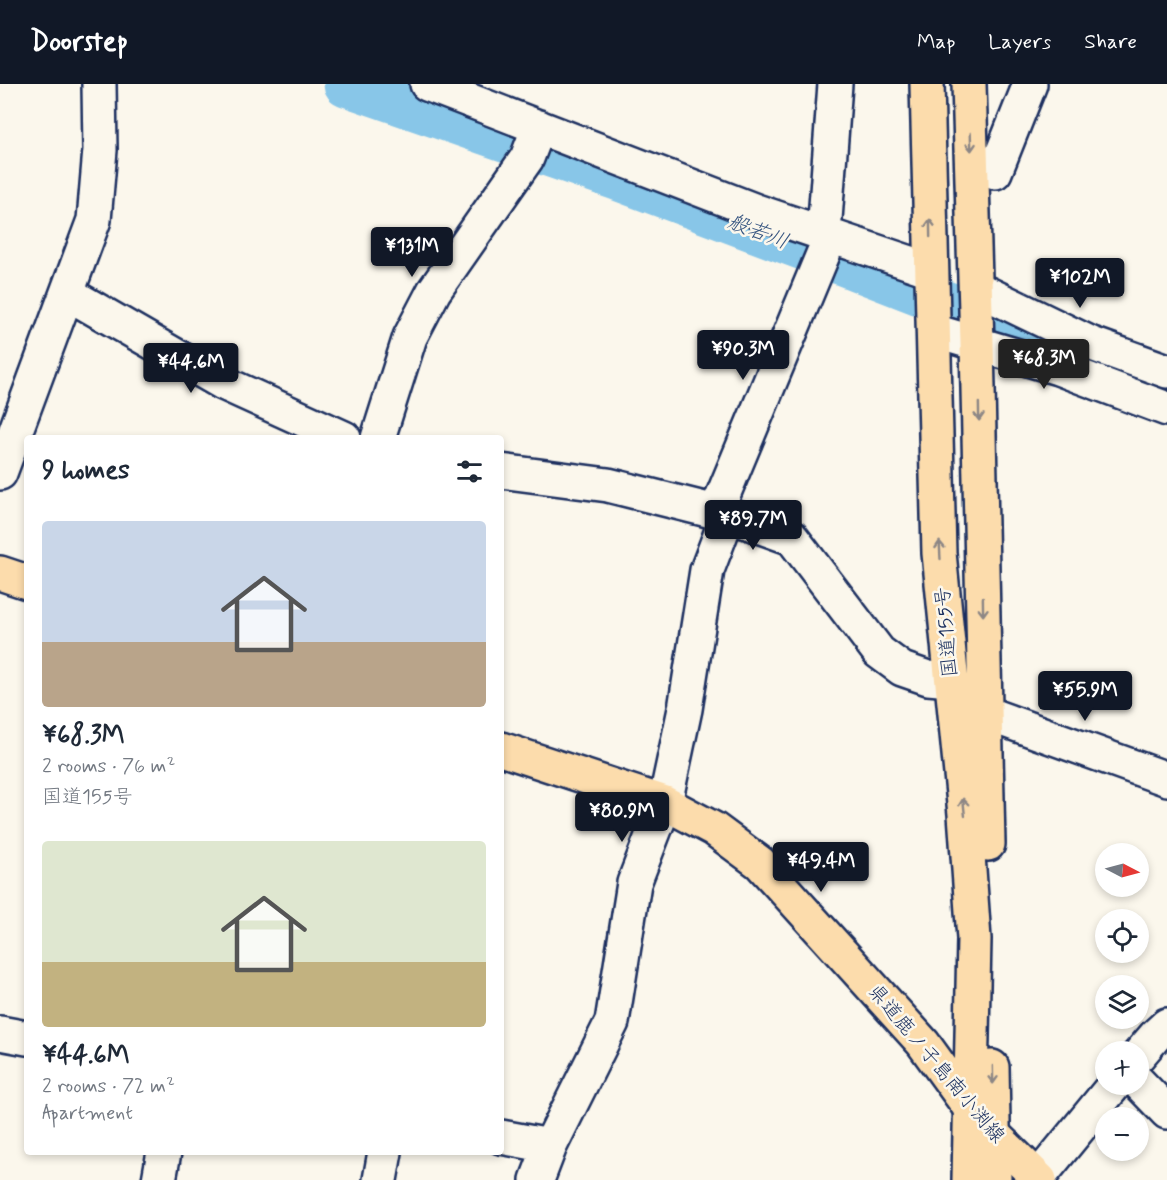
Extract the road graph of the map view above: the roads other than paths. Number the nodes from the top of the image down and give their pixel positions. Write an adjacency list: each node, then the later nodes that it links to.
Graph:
1 (99, 84): 10 (street)
2 (427, 84): 7 (street)
3 (835, 84): 9 (street)
4 (927, 84): 12 (main road, 国道155号, one-way to 4)
5 (969, 84): 11 (main road, 国道155号, one-way to 11)
6 (1030, 84): 8 (street)
7 (534, 140): 9 (street); 17 (street)
8 (995, 172)
9 (825, 246): 12 (street); 20 (street)
10 (67, 294): 16 (street); 19 (street)
11 (976, 294): 13 (main road, 国道155号); 14 (street)
12 (932, 301): 13 (street); 23 (main road, 国道155号, one-way to 12)
13 (977, 338): 15 (street); 24 (main road, 国道155号, one-way to 24)
14 (1167, 370)
15 (1167, 409)
16 (337, 435)
17 (379, 435)
18 (504, 471): 20 (street)
19 (0, 472)
20 (722, 513): 23 (street); 27 (street)
21 (0, 573): 22 (main road)
22 (24, 581)
23 (951, 680): 34 (main road, 国道155号, one-way to 23)
24 (985, 713): 26 (street); 36 (main road, 国道155号, one-way to 36)
25 (504, 750): 27 (main road, 県道鹿ノ子島南小渕線)
26 (1167, 779)
27 (665, 803): 34 (main road, 県道鹿ノ子島南小渕線); 38 (street)
28 (1167, 1025): 31 (street)
29 (0, 1033): 30 (street)
30 (24, 1037)
31 (1149, 1043)
32 (1149, 1093): 35 (street)
33 (1106, 1095): 41 (street)
34 (970, 1108): 36 (main road, 県道鹿ノ子島南小渕線); 45 (main road, 国道155号)
35 (1167, 1112)
36 (994, 1135): 41 (main road, 県道鹿ノ子島南小渕線); 46 (main road, 国道155号)
37 (504, 1138): 38 (street)
38 (550, 1146): 44 (street)
39 (163, 1155): 42 (street)
40 (384, 1155): 43 (street)
41 (1039, 1179)
42 (159, 1180)
43 (380, 1180)
44 (537, 1180)
45 (969, 1180)
46 (994, 1180)

